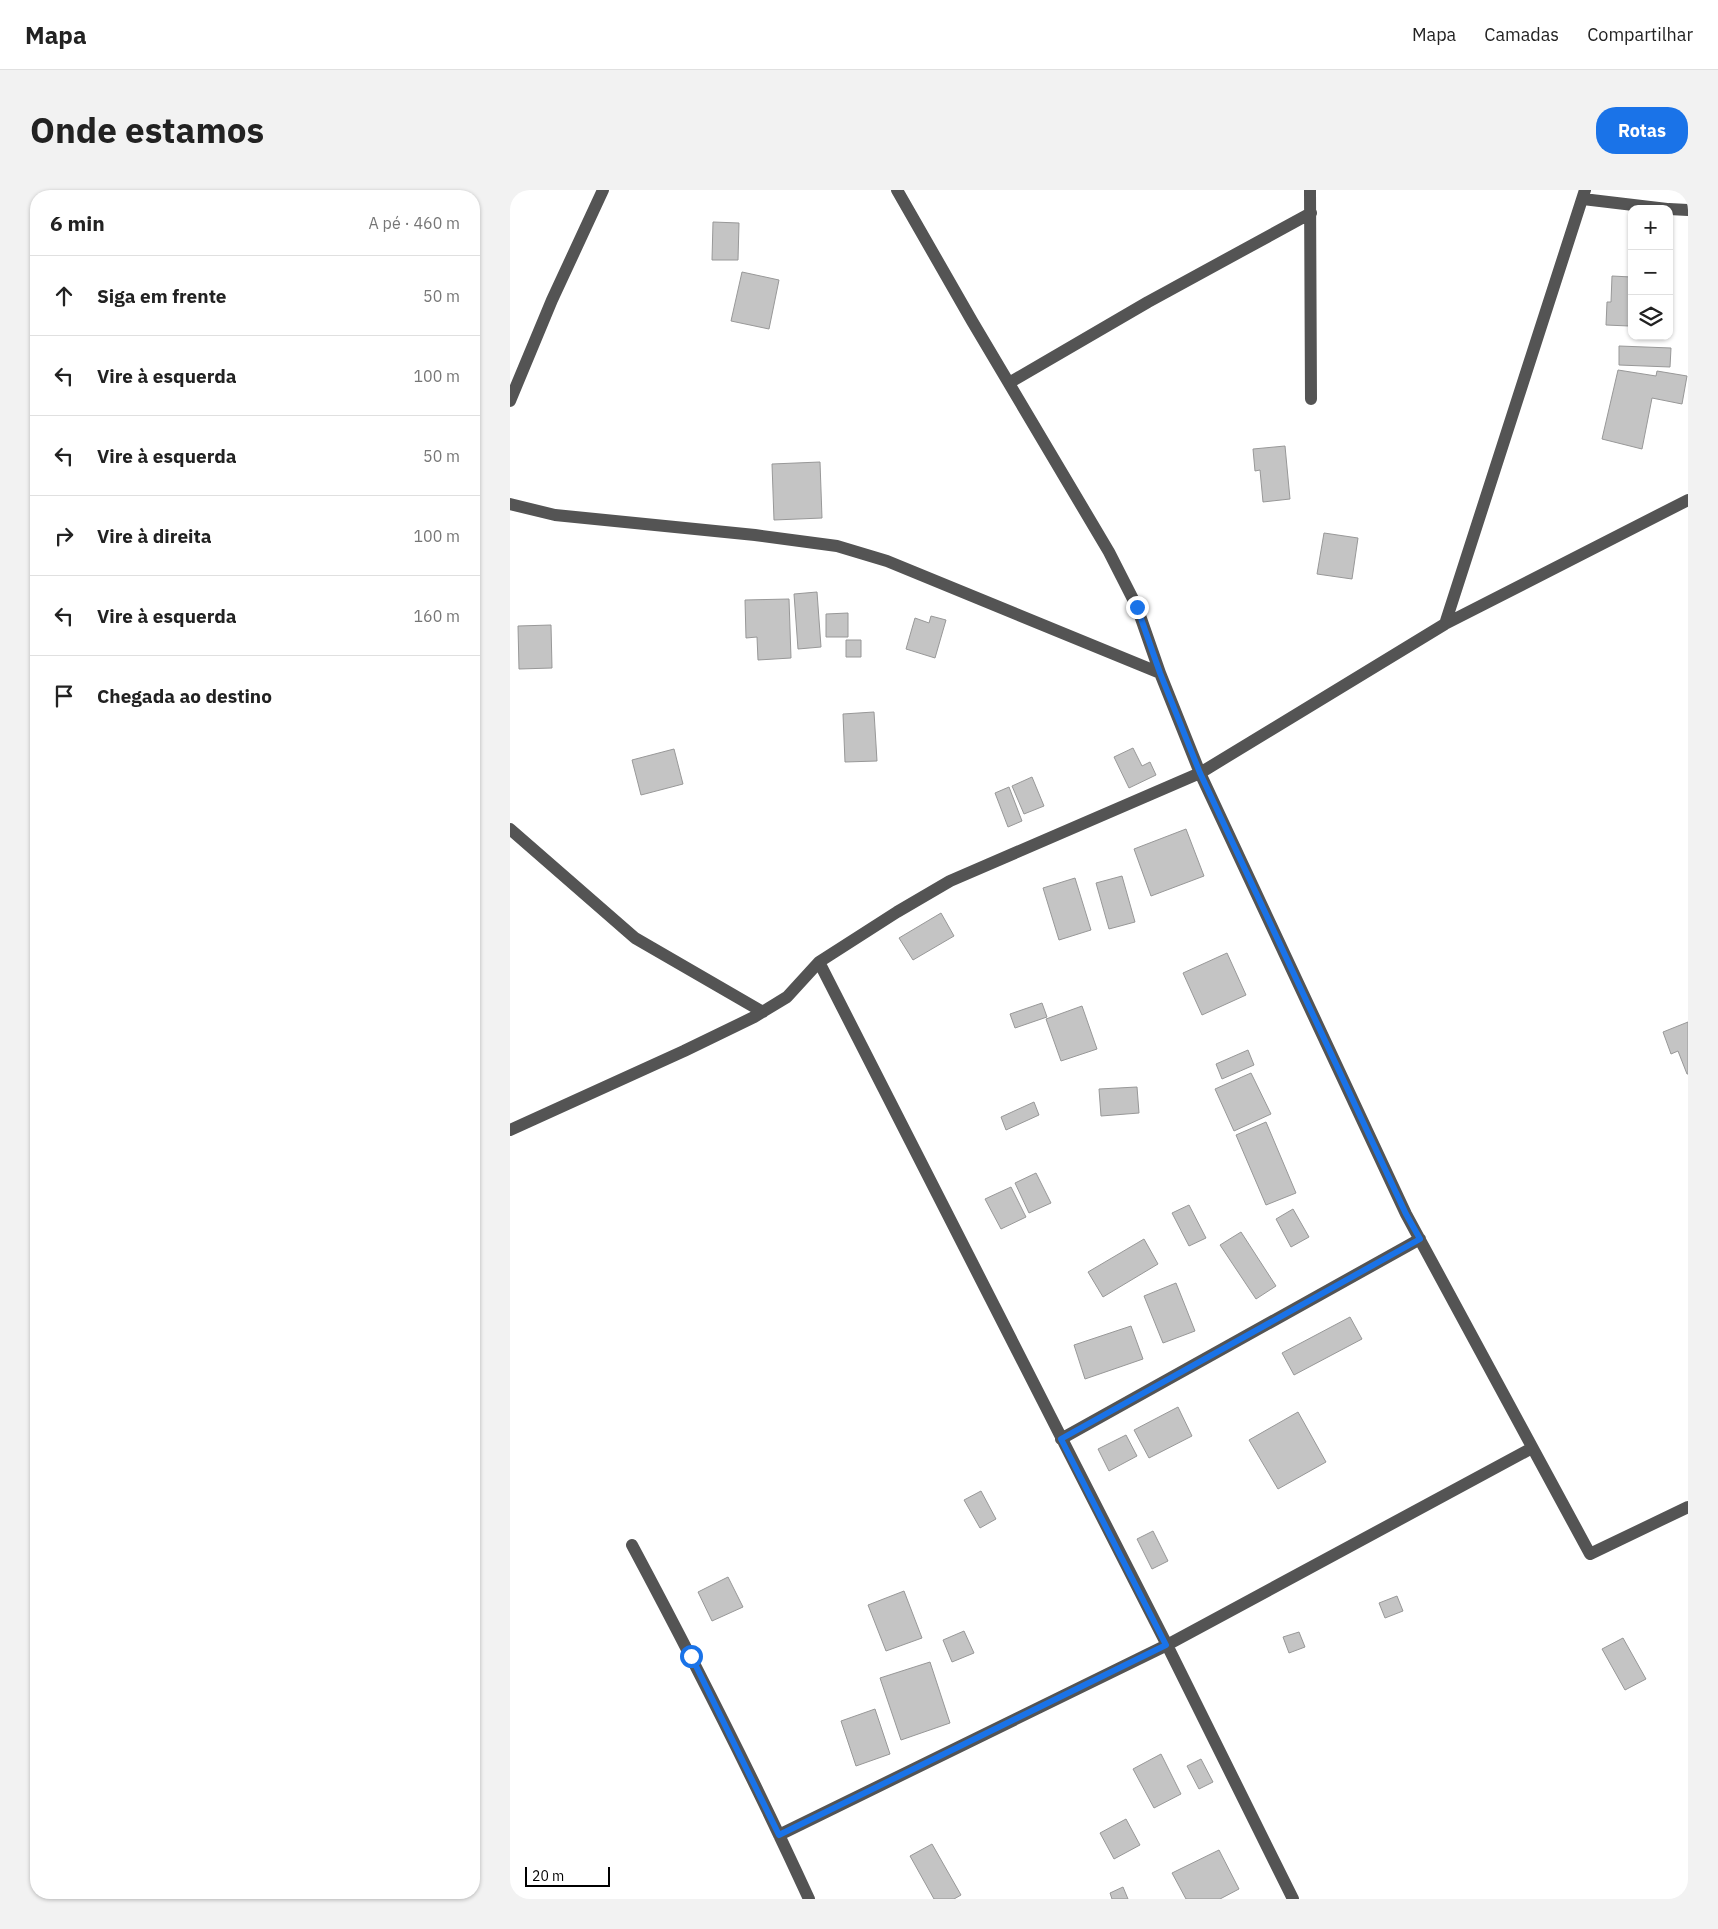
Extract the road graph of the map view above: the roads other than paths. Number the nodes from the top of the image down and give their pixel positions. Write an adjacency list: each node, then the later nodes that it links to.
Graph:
1 (603, 190): 11 (street)
2 (897, 190): 9 (street)
3 (1310, 190): 8 (street)
4 (1584, 194): 5 (street); 14 (street)
5 (1646, 205)
6 (1673, 209): 7 (street)
7 (1688, 210)
8 (1311, 213): 9 (street); 10 (street)
9 (1009, 383): 15 (street)
10 (1311, 399)
11 (510, 401)
12 (1688, 500): 14 (street)
13 (510, 504): 15 (street)
14 (1445, 624): 16 (street)
15 (1160, 673): 16 (street)
16 (1200, 773): 18 (street); 21 (street)
17 (510, 829): 19 (street)
18 (819, 962): 19 (street); 22 (street)
19 (763, 1012): 20 (street)
20 (510, 1130)
21 (1420, 1239): 22 (street); 23 (street)
22 (1061, 1439): 26 (street)
23 (1532, 1448): 24 (street); 26 (street)
24 (1688, 1507)
25 (632, 1545): 27 (street)
26 (1166, 1645): 27 (street); 29 (street)
27 (779, 1835): 28 (street)
28 (808, 1899)
29 (1293, 1899)

